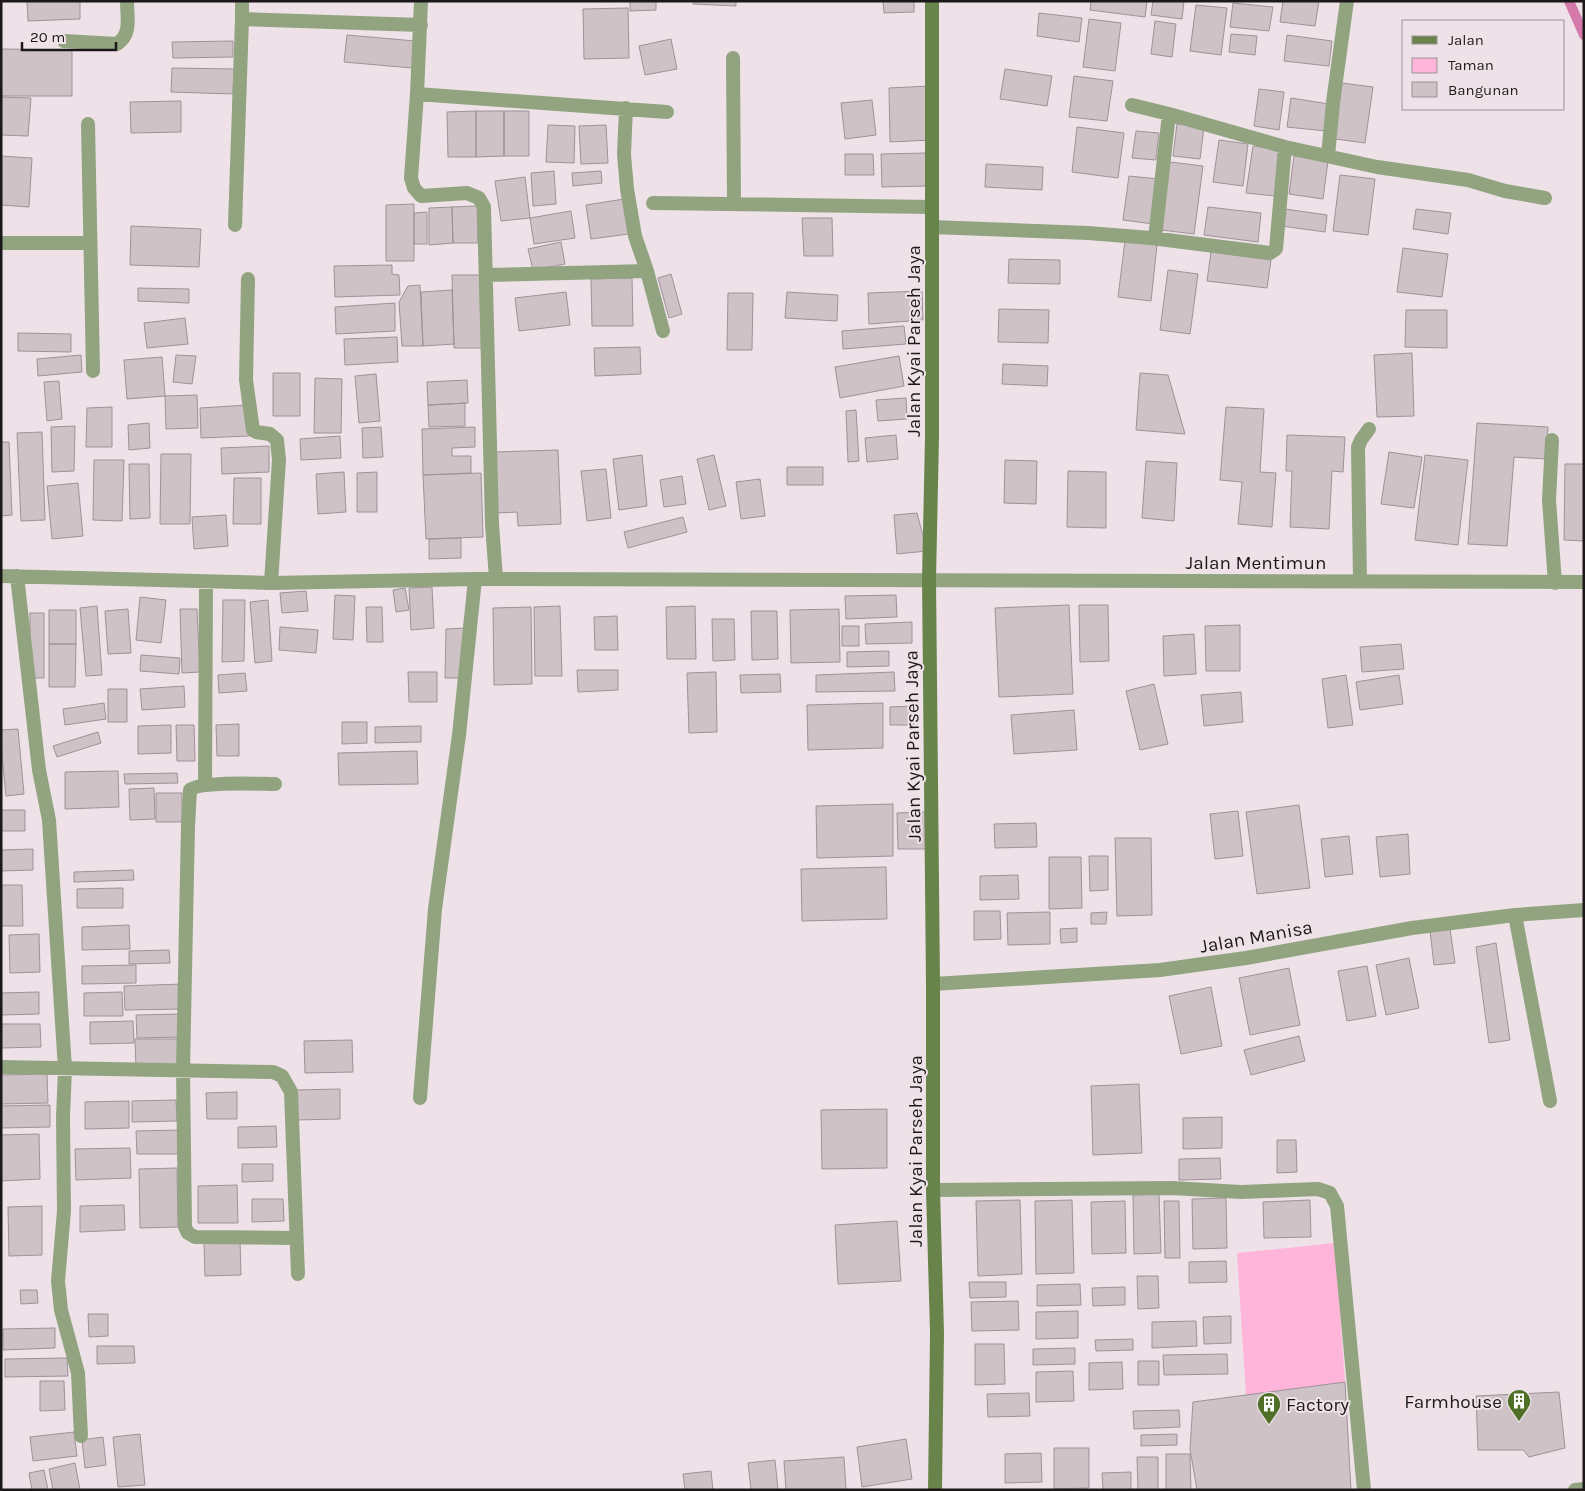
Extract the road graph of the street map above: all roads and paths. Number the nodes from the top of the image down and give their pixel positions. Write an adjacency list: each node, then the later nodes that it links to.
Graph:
1 (127, 1): 8 (street)
2 (242, 1): 6 (street)
3 (421, 1): 7 (street)
4 (932, 1): 21 (main road, Jalan Kyai Parseh Jaya)
5 (1347, 1): 17 (street)
6 (242, 19): 7 (street); 22 (street)
7 (421, 25): 10 (street)
8 (64, 41)
9 (734, 58): 20 (street)
10 (417, 94): 12 (street); 28 (street)
11 (1132, 105): 14 (street)
12 (626, 108): 13 (street); 27 (street)
13 (667, 112)
14 (1169, 114): 16 (street); 24 (street)
15 (88, 124): 26 (street)
16 (1285, 147): 17 (street); 24 (street)
17 (1328, 156): 18 (street)
18 (1545, 198)
19 (654, 203): 20 (street)
20 (734, 204): 21 (street)
21 (932, 207): 23 (main road, Jalan Kyai Parseh Jaya)
22 (235, 225)
23 (932, 227): 24 (street); 38 (main road, Jalan Kyai Parseh Jaya)
24 (1155, 238)
25 (1, 243): 26 (street)
26 (90, 243): 31 (street)
27 (647, 271): 28 (street); 30 (street)
28 (486, 275): 37 (street)
29 (248, 278): 43 (street)
30 (663, 331)
31 (93, 371)
32 (1369, 429): 39 (street)
33 (1552, 440): 41 (street)
34 (1, 576): 35 (street, Jalan Mentimun)
35 (17, 576): 40 (street, Jalan Mentimun); 50 (street)
36 (475, 579): 37 (street, Jalan Mentimun); 43 (street, Jalan Mentimun); 52 (street)
37 (496, 579): 38 (street, Jalan Mentimun)
38 (929, 580): 39 (street, Jalan Mentimun); 48 (main road, Jalan Kyai Parseh Jaya)
39 (1360, 581): 41 (street, Jalan Mentimun)
40 (206, 582): 43 (street, Jalan Mentimun); 45 (street)
41 (1555, 582): 42 (street, Jalan Mentimun)
42 (1584, 582)
43 (271, 583)
44 (275, 784): 45 (street)
45 (205, 785): 51 (street)
46 (1584, 910): 47 (street, Jalan Manisa)
47 (1515, 916): 48 (street, Jalan Manisa); 53 (street)
48 (933, 984): 54 (main road, Jalan Kyai Parseh Jaya)
49 (1, 1067): 50 (street)
50 (65, 1069): 51 (street); 57 (street)
51 (183, 1070): 55 (street); 56 (street)
52 (420, 1098)
53 (1550, 1101)
54 (933, 1190): 59 (main road, Jalan Kyai Parseh Jaya); 60 (street)
55 (295, 1238)
56 (298, 1274)
57 (81, 1436)
58 (1584, 1489): 61 (street)
59 (935, 1490)
60 (1364, 1490)
61 (1575, 1490)

